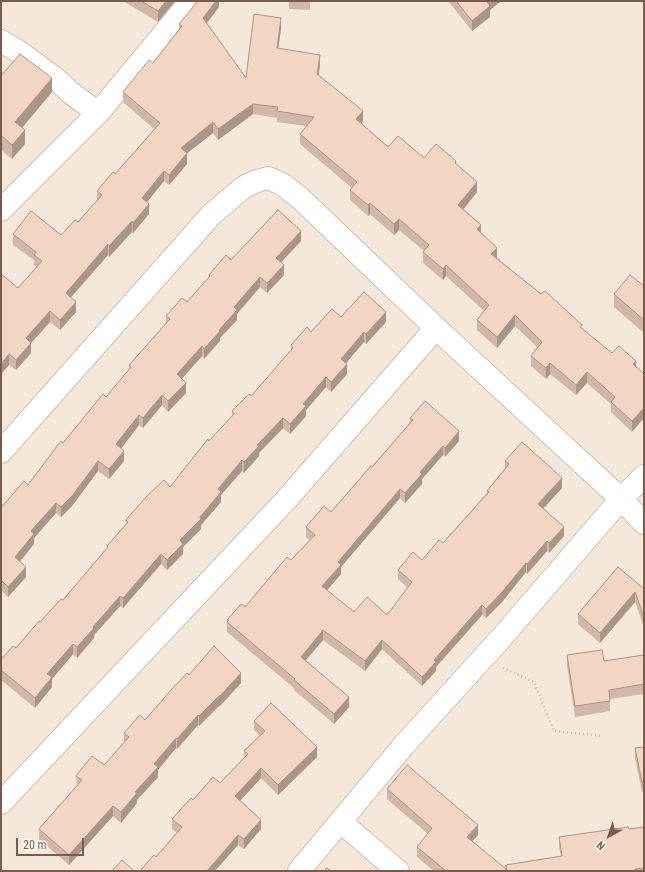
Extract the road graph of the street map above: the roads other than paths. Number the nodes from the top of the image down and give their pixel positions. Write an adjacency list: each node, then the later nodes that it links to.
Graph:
1 (191, 1): 3 (street)
2 (1, 41): 3 (street)
3 (98, 112): 4 (street)
4 (1, 210)
5 (436, 328): 6 (street); 8 (street); 10 (street)
6 (1, 452)
7 (644, 476): 8 (street)
8 (621, 499): 9 (street); 11 (street)
9 (644, 523)
10 (1, 803)
11 (341, 822): 12 (street); 13 (street)
12 (299, 871)
13 (398, 871)

